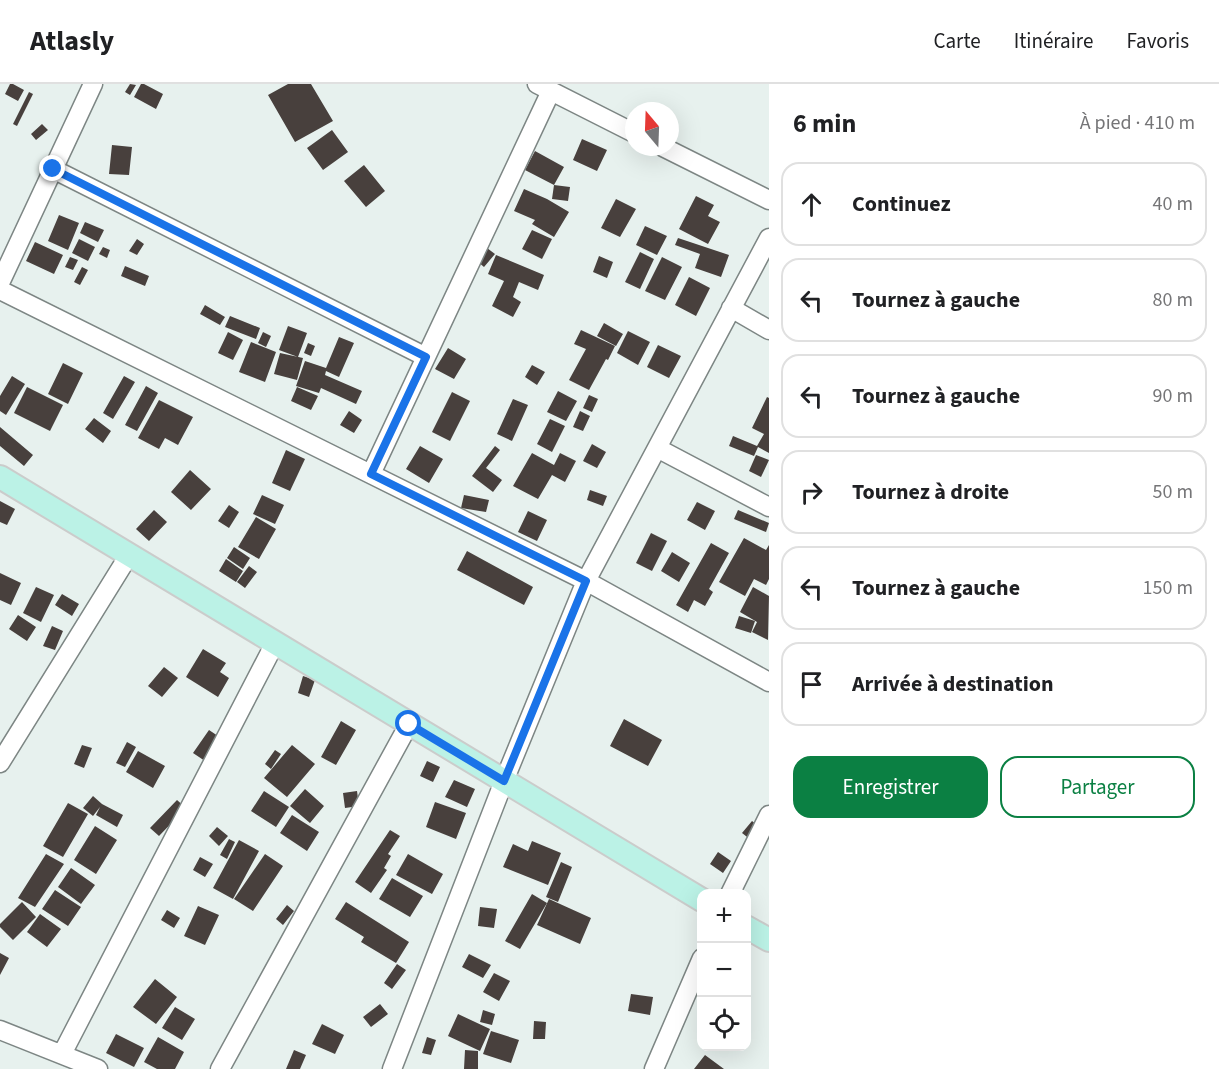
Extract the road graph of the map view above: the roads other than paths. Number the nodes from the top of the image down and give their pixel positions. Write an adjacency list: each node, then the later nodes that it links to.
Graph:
1 (93, 84): 5 (street)
2 (544, 87): 3 (street); 12 (street)
3 (625, 128)
4 (679, 155): 6 (street)
5 (53, 169): 8 (street); 12 (street)
6 (769, 200)
7 (769, 238): 10 (street)
8 (0, 283)
9 (0, 290): 14 (street)
10 (732, 308): 11 (street); 13 (street)
11 (769, 330)
12 (426, 357): 14 (street)
13 (657, 448): 16 (street); 18 (street)
14 (371, 474): 18 (street)
15 (0, 477): 17 (main road)
16 (769, 507)
17 (129, 555): 19 (main road); 22 (street)
18 (586, 581): 20 (street); 23 (street)
19 (275, 643): 21 (main road); 31 (street)
20 (769, 682)
21 (409, 724): 23 (main road); 33 (street)
22 (0, 764)
23 (504, 781): 26 (main road); 34 (street)
24 (769, 815): 25 (street)
25 (732, 889)
26 (697, 897)
27 (751, 929): 28 (main road)
28 (769, 940)
29 (697, 970): 35 (street)
30 (0, 1030): 31 (street)
31 (62, 1054): 32 (street)
32 (98, 1069)
33 (220, 1069)
34 (392, 1069)
35 (654, 1069)

